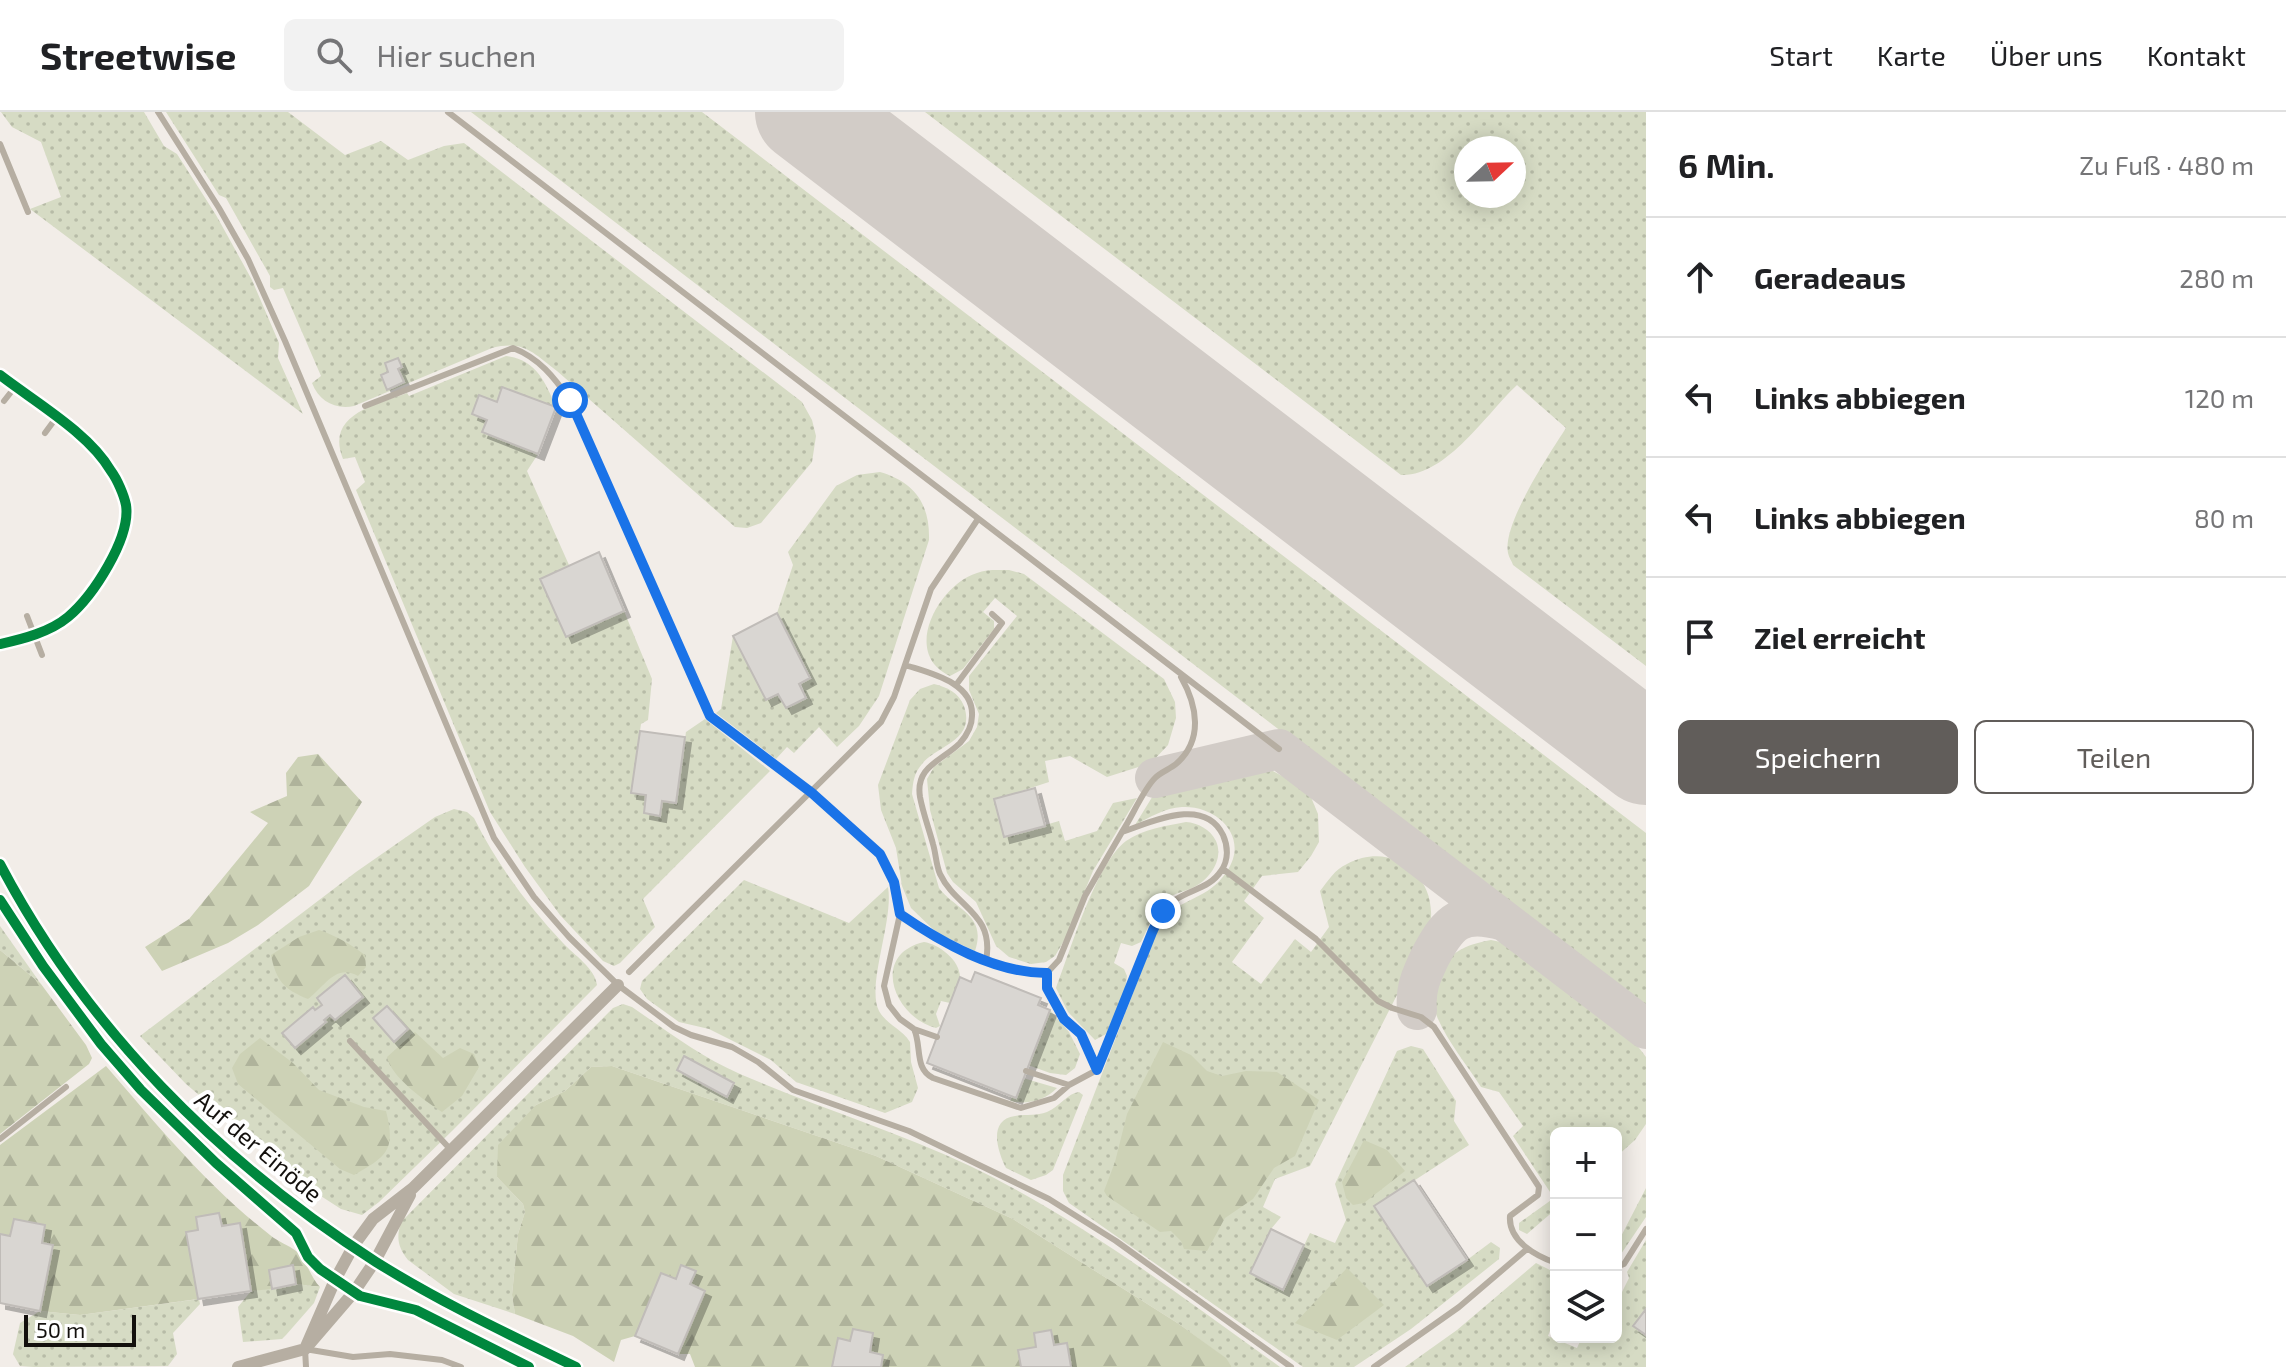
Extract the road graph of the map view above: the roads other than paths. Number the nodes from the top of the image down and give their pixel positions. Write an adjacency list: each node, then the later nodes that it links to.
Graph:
1 (158, 112): 31 (lane)
2 (448, 112): 11 (lane)
3 (0, 144): 4 (lane)
4 (28, 212)
5 (0, 375): 6 (street)
6 (15, 387): 7 (lane); 9 (street)
7 (4, 401)
8 (365, 406): 23 (lane)
9 (56, 418): 10 (lane); 14 (street)
10 (45, 433)
11 (978, 519): 19 (lane); 20 (lane)
12 (992, 614): 21 (lane)
13 (27, 616): 14 (lane)
14 (34, 634): 15 (street); 18 (lane)
15 (20, 640): 16 (street); 17 (street)
16 (0, 644)
17 (0, 655)
18 (42, 655)
19 (905, 665): 21 (lane); 23 (lane)
20 (1179, 673): 22 (lane); 24 (lane)
21 (956, 685): 28 (lane)
22 (1279, 749)
23 (812, 793): 27 (lane); 29 (lane)
24 (1122, 832): 26 (lane); 30 (lane)
25 (0, 864): 43 (street, Auf der Einöde)
26 (1223, 869): 35 (lane); 44 (lane)
27 (900, 914): 28 (lane); 32 (lane)
28 (986, 961): 30 (lane)
29 (629, 972)
30 (1047, 973): 35 (lane)
31 (618, 985): 40 (street); 53 (lane)
32 (914, 1029): 33 (lane); 37 (lane)
33 (937, 1037)
34 (350, 1041): 40 (lane)
35 (1097, 1070): 37 (lane)
36 (1026, 1071): 37 (lane)
37 (1069, 1085)
38 (66, 1087): 39 (lane)
39 (0, 1139)
40 (451, 1150): 41 (street)
41 (413, 1188): 43 (street); 46 (street)
42 (1646, 1229): 47 (lane)
43 (354, 1245): 46 (street, Auf der Einöde); 48 (street)
44 (1527, 1249): 45 (lane); 54 (lane)
45 (1550, 1260)
46 (375, 1261): 48 (street); 52 (street, Auf der Einöde)
47 (1622, 1265)
48 (305, 1349): 49 (street); 50 (lane); 51 (lane)
49 (238, 1367)
50 (306, 1367)
51 (461, 1367)
52 (576, 1367)
53 (1291, 1367)
54 (1374, 1367)

